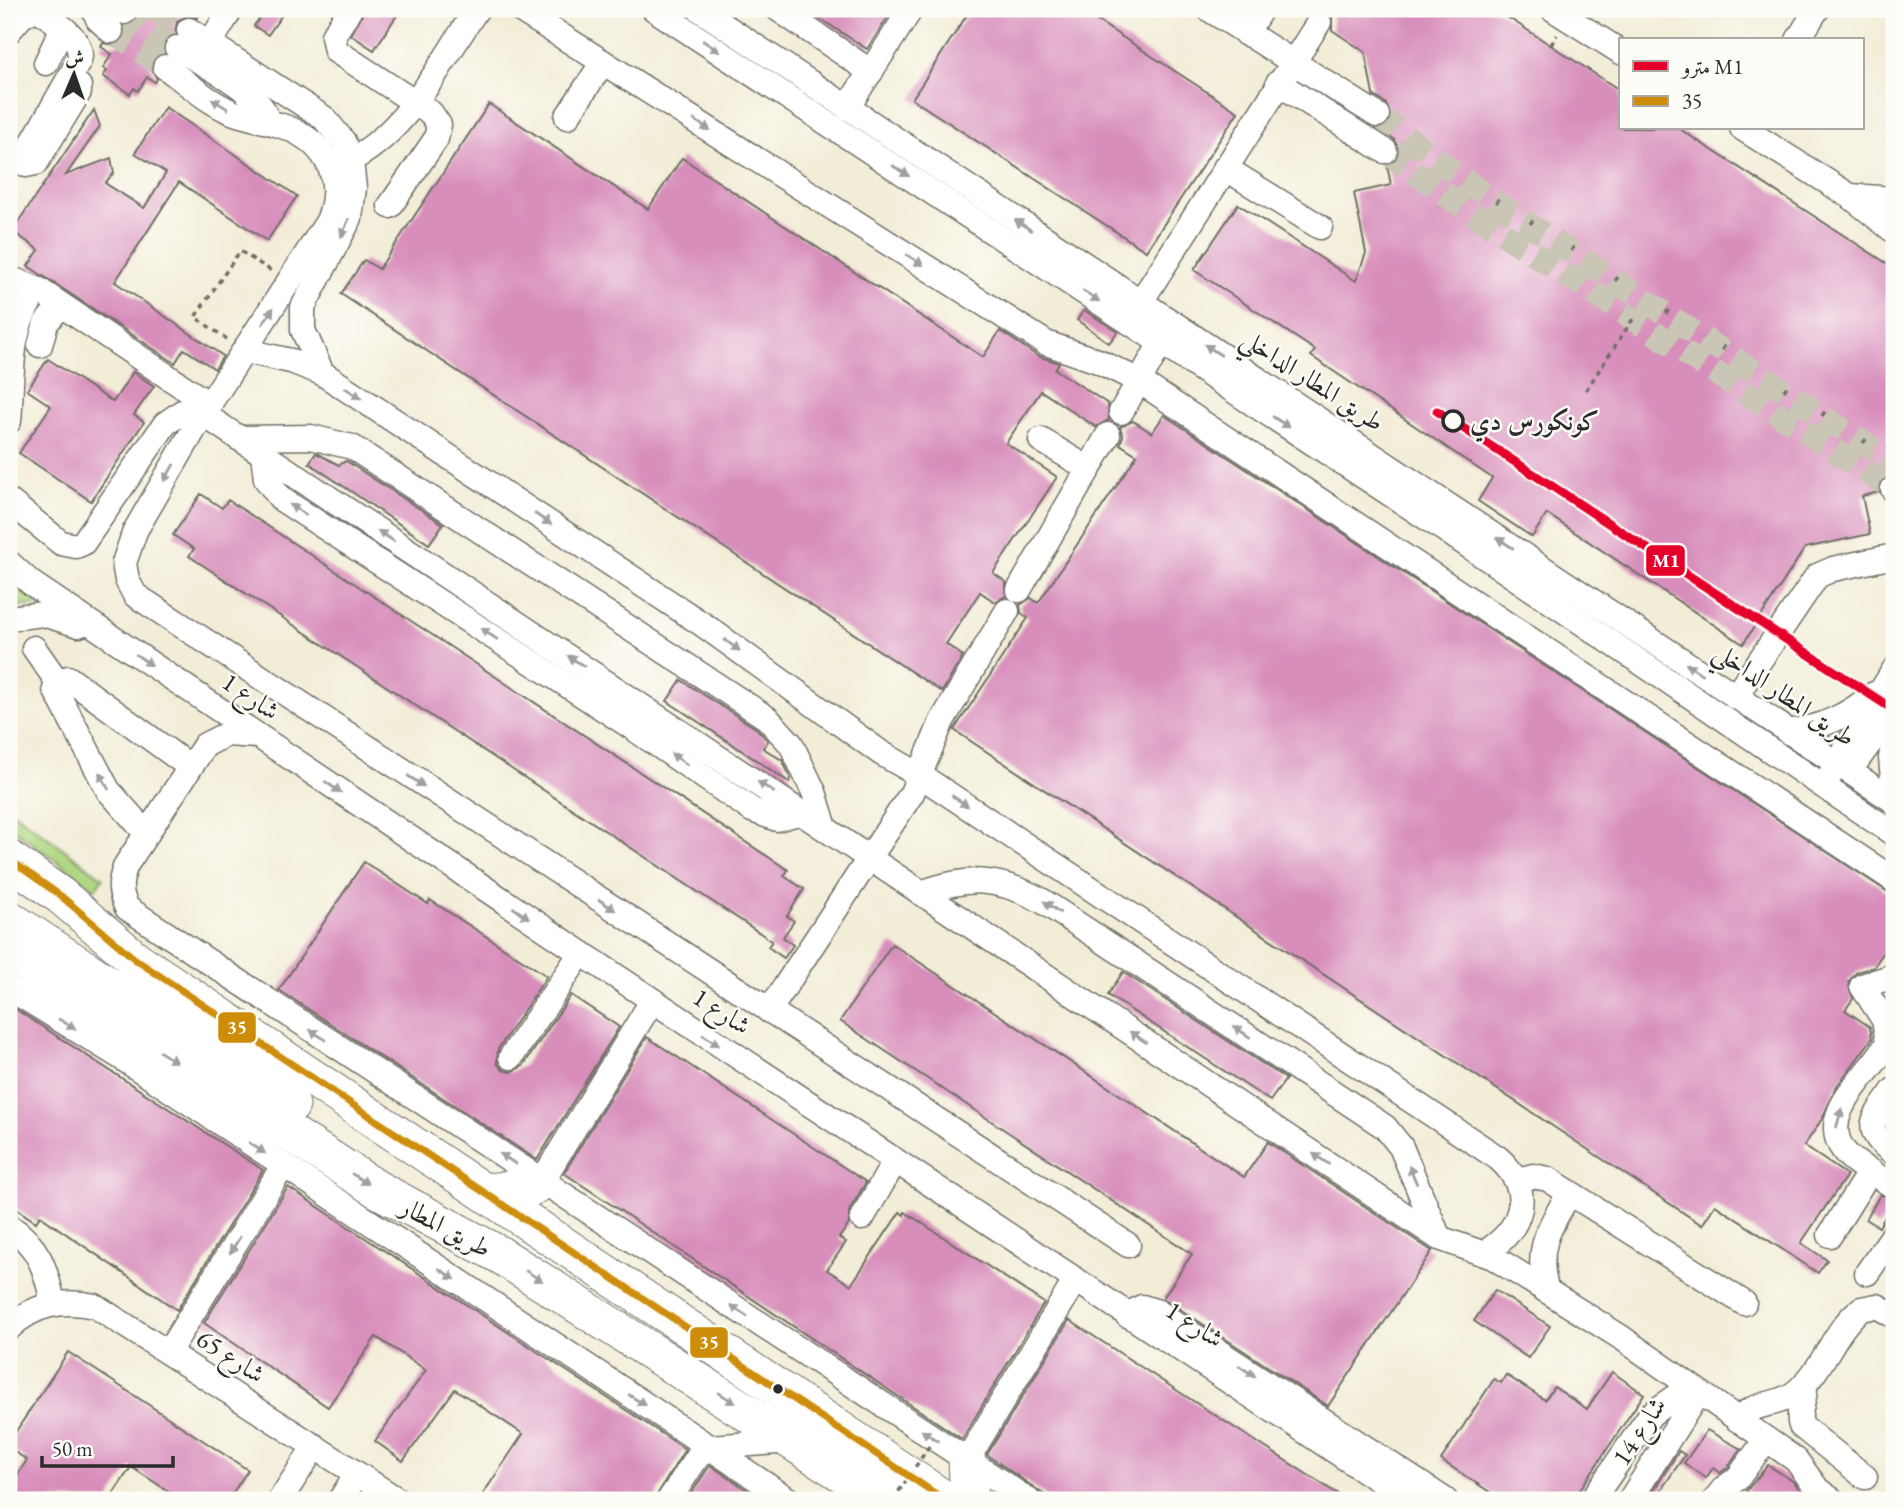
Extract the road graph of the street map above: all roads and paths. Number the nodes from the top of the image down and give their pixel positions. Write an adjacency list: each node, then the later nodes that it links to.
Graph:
1 (37, 9): 17 (street); 18 (street)
2 (94, 9): 15 (street)
3 (231, 9): 21 (street)
4 (350, 9): 29 (street)
5 (477, 9): 29 (street)
6 (519, 9): 24 (street)
7 (699, 9): 30 (street)
8 (778, 9): 26 (street)
9 (911, 9): 26 (street)
10 (1209, 9): 19 (street)
11 (1261, 9): 19 (street)
12 (1553, 9): 22 (street)
13 (1817, 9): 20 (street)
14 (658, 10): 57 (street, one-way to 57)
15 (118, 17)
16 (1319, 22): 25 (street)
17 (62, 29): 23 (street); 27 (street)
18 (9, 31)
19 (1246, 34): 25 (street)
20 (1799, 38)
21 (185, 47): 35 (street, one-way to 21); 35 (street)
22 (1619, 51)
23 (46, 62)
24 (603, 62): 32 (street); 66 (street, one-way to 66)
25 (1292, 62): 28 (street); 31 (street)
26 (871, 72): 30 (street)
27 (69, 79)
28 (1278, 83): 34 (street); 36 (street)
29 (414, 102): 35 (street); 41 (street)
30 (847, 108): 57 (street, one-way to 30)
31 (1377, 115)
32 (567, 117)
33 (1754, 131): 38 (street)
34 (1384, 151)
35 (341, 165): 53 (street); 65 (street, one-way to 65)
36 (1225, 168): 45 (street); 57 (street)
37 (1501, 195): 40 (path)
38 (1850, 196): 39 (street); 42 (street); 46 (street); 48 (street)
39 (1894, 199)
40 (1496, 202)
41 (390, 206)
42 (1894, 214)
43 (1535, 217): 44 (path)
44 (1530, 225)
45 (1320, 227)
46 (1894, 231)
47 (1575, 244): 49 (path)
48 (1894, 247)
49 (1571, 251)
50 (1620, 274): 52 (path)
51 (9, 278): 54 (street)
52 (1615, 281)
53 (289, 283): 64 (street, one-way to 53); 64 (path)
54 (39, 290): 55 (street); 74 (street)
55 (61, 305): 61 (street); 70 (street)
56 (1670, 308): 58 (path)
57 (1135, 311): 60 (street)
58 (1666, 314)
59 (1633, 319): 68 (path)
60 (1167, 332): 66 (street); 87 (street, طريق المطار الداخلي, one-way to 60); 95 (street, one-way to 95)
61 (40, 345)
62 (1726, 345): 63 (path)
63 (1722, 350)
64 (245, 351): 65 (street); 70 (street)
65 (322, 373): 94 (street, one-way to 94)
66 (1139, 381): 72 (street); 104 (street)
67 (1787, 386): 69 (path)
68 (1586, 390)
69 (1784, 391)
70 (207, 410): 76 (street); 79 (street); 112 (street, one-way to 112)
71 (1825, 411): 73 (path)
72 (1121, 412)
73 (1822, 416)
74 (9, 421)
75 (1108, 435): 78 (street)
76 (238, 438): 98 (street, one-way to 76); 98 (street)
77 (1041, 440): 78 (street)
78 (1088, 469): 94 (street)
79 (9, 501)
80 (1894, 556): 87 (street)
81 (9, 563): 83 (street, شارع 1)
82 (9, 618): 83 (street)
83 (114, 639): 90 (street, شارع 1, one-way to 90)
84 (34, 648): 86 (street)
85 (1890, 677): 89 (street); 93 (street)
86 (57, 681): 92 (street); 100 (street, one-way to 86)
87 (1735, 697): 89 (street, طريق المطار الداخلي)
88 (1894, 710): 93 (street)
89 (1788, 732): 93 (street, طريق المطار الداخلي)
90 (257, 736): 92 (street); 108 (street, شارع 1, one-way to 108)
91 (1894, 737): 96 (street)
92 (190, 767): 100 (street)
93 (1843, 768): 95 (street); 97 (street, طريق المطار الداخلي)
94 (921, 776): 102 (street); 117 (street, one-way to 117)
95 (1828, 790): 101 (street)
96 (1894, 790)
97 (1894, 801)
98 (825, 828): 102 (street)
99 (9, 833): 103 (highway)
100 (147, 834): 123 (street, one-way to 100)
101 (1894, 834)
102 (870, 857): 105 (street); 112 (street)
103 (16, 872): 124 (highway, طريق المطار)
104 (1894, 880)
105 (921, 893): 118 (street, one-way to 105); 131 (street, one-way to 105)
106 (9, 919): 128 (highway)
107 (9, 952): 113 (highway, طريق المطار)
108 (581, 953): 111 (street, شارع 1); 115 (street)
109 (1894, 976): 130 (street, one-way to 109)
110 (9, 988): 114 (street, one-way to 114)
111 (652, 1001): 120 (street, شارع 1, one-way to 120); 123 (street)
112 (769, 1011): 132 (street)
113 (106, 1017): 114 (highway); 128 (highway, طريق المطار, one-way to 128)
114 (118, 1056): 121 (street, one-way to 121)
115 (512, 1057)
116 (1894, 1090): 119 (street)
117 (1410, 1098): 118 (street); 122 (street)
118 (1390, 1132): 131 (street, one-way to 118)
119 (1894, 1153)
120 (895, 1161): 126 (street); 135 (street, شارع 1)
121 (284, 1166): 141 (street, one-way to 141); 148 (street, one-way to 148)
122 (1518, 1180): 125 (street); 133 (street)
123 (542, 1181): 124 (highway); 149 (street, one-way to 123)
124 (484, 1192): 161 (highway, طريق المطار)
125 (1570, 1193): 136 (street); 138 (street)
126 (862, 1218)
127 (9, 1226): 137 (street)
128 (454, 1229): 145 (highway, طريق المطار, one-way to 145)
129 (1894, 1234): 134 (street)
130 (1830, 1235)
131 (1440, 1238): 133 (street)
132 (1128, 1245)
133 (1484, 1253): 136 (street)
134 (1867, 1273)
135 (1075, 1281): 149 (street); 152 (street, شارع 1, one-way to 152)
136 (1546, 1290): 143 (street)
137 (53, 1303): 140 (street, شارع 65); 141 (street, شارع 65)
138 (1744, 1303)
139 (1894, 1316): 142 (street)
140 (15, 1322)
141 (169, 1351): 147 (street, شارع 65)
142 (1805, 1383): 144 (street); 150 (street)
143 (1694, 1390): 144 (street); 165 (street); 166 (street, شارع 14)
144 (1752, 1430): 150 (street); 153 (street)
145 (794, 1441): 148 (street); 159 (highway, طريق المطار)
146 (930, 1445): 160 (path, bridge)
147 (315, 1446): 151 (street, شارع 65); 154 (street)
148 (709, 1447): 157 (street); 158 (street)
149 (967, 1460): 162 (highway); 163 (street)
150 (1806, 1471): 167 (street)
151 (357, 1474): 155 (street); 156 (street, شارع 65)
152 (1401, 1487): 164 (street, شارع 1)
153 (1719, 1497)
154 (280, 1500)
155 (340, 1500)
156 (398, 1500)
157 (669, 1500)
158 (789, 1500)
159 (884, 1500)
160 (893, 1500)
161 (945, 1500)
162 (969, 1500)
163 (1028, 1500)
164 (1445, 1500)
165 (1592, 1500)
166 (1630, 1500)
167 (1832, 1500)

